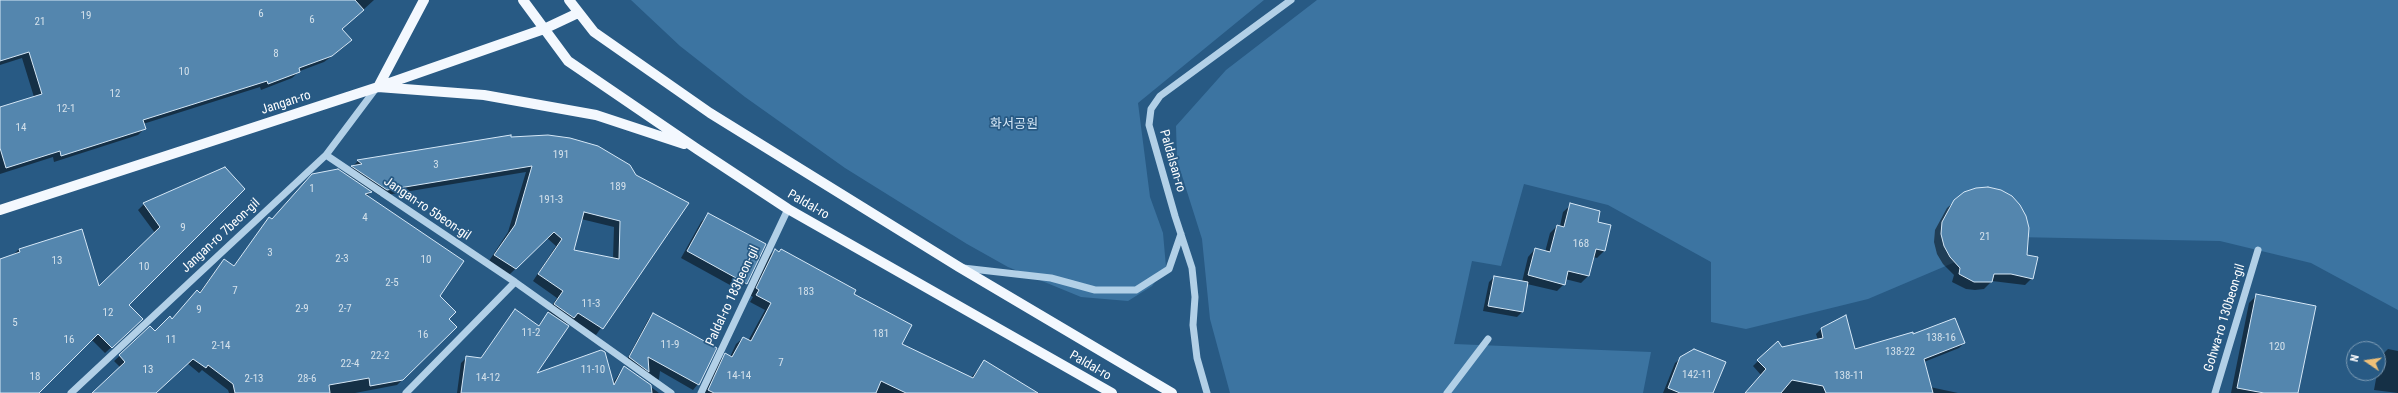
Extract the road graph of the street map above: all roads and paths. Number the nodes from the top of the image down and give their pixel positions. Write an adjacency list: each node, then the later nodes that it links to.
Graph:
1 (424, 0): 7 (main road)
2 (523, 0): 6 (main road, Paldal-ro)
3 (569, 0): 5 (main road)
4 (1291, 0): 12 (street, Paldalsan-ro)
5 (578, 13): 6 (main road, Jangan-ro); 14 (main road, Paldal-ro)
6 (544, 29): 7 (main road, Jangan-ro); 8 (main road, Paldal-ro)
7 (378, 87): 8 (main road); 9 (street, Jangan-ro 7beon-gil); 11 (main road, Jangan-ro)
8 (697, 149): 10 (main road, Paldal-ro)
9 (326, 155): 15 (street, Jangan-ro 5beon-gil); 17 (street, Jangan-ro 7beon-gil)
10 (788, 209): 20 (street, Paldal-ro 183beon-gil); 21 (main road, Paldal-ro)
11 (0, 210)
12 (1182, 234): 14 (street); 23 (street, Paldalsan-ro)
13 (2258, 250): 25 (street, Gohwa-ro 130beon-gil)
14 (959, 268): 22 (main road, Paldal-ro)
15 (515, 282): 18 (street); 19 (street, Jangan-ro 5beon-gil)
16 (1488, 340): 24 (street)
17 (71, 393)
18 (406, 393)
19 (671, 393)
20 (701, 393)
21 (1112, 393)
22 (1172, 393)
23 (1207, 393)
24 (1447, 393)
25 (2216, 393)

